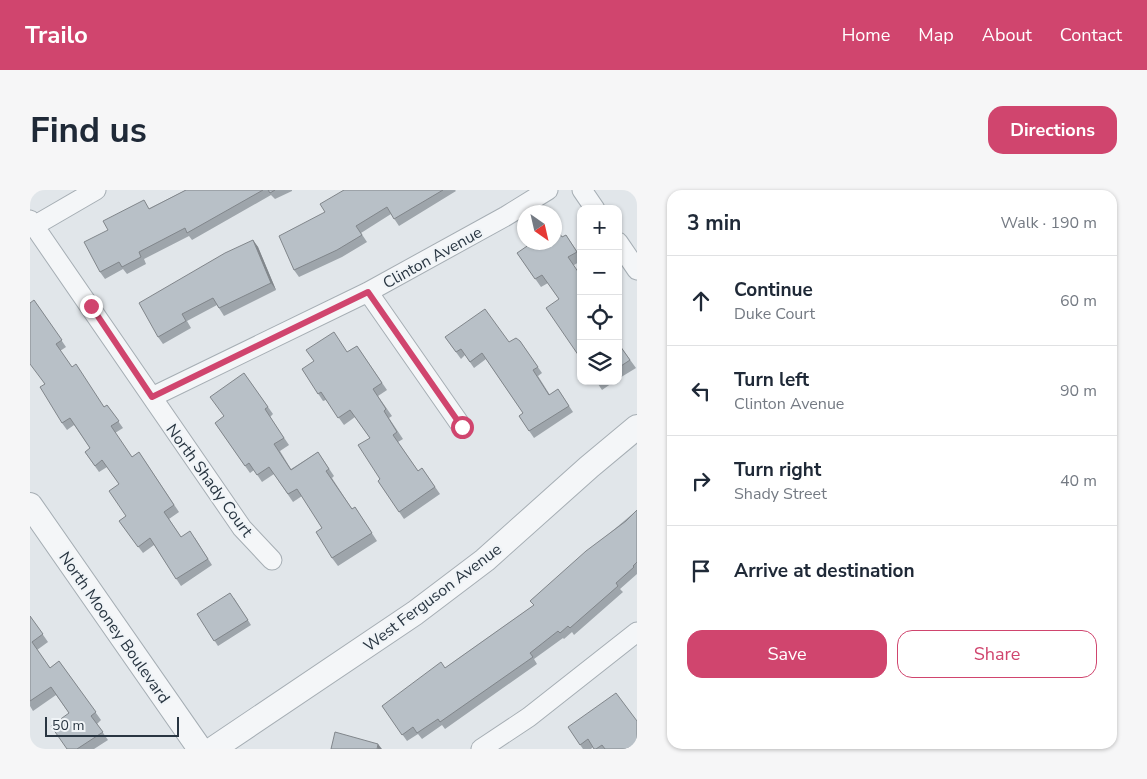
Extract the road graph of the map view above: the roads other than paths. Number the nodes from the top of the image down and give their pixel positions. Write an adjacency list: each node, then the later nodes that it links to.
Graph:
1 (96, 190): 5 (street)
2 (548, 190): 8 (street, Clinton Avenue)
3 (582, 190): 4 (street)
4 (592, 205)
5 (32, 223): 9 (street, North Shady Court)
6 (622, 248): 7 (street)
7 (637, 270)
8 (368, 292): 9 (street, Clinton Avenue); 10 (street)
9 (152, 397): 13 (street, North Shady Court)
10 (462, 427)
11 (637, 427): 16 (street, West Ferguson Avenue)
12 (30, 505): 15 (street, North Mooney Boulevard)
13 (272, 560)
14 (634, 641): 17 (street)
15 (200, 749)
16 (213, 749)
17 (481, 749)

